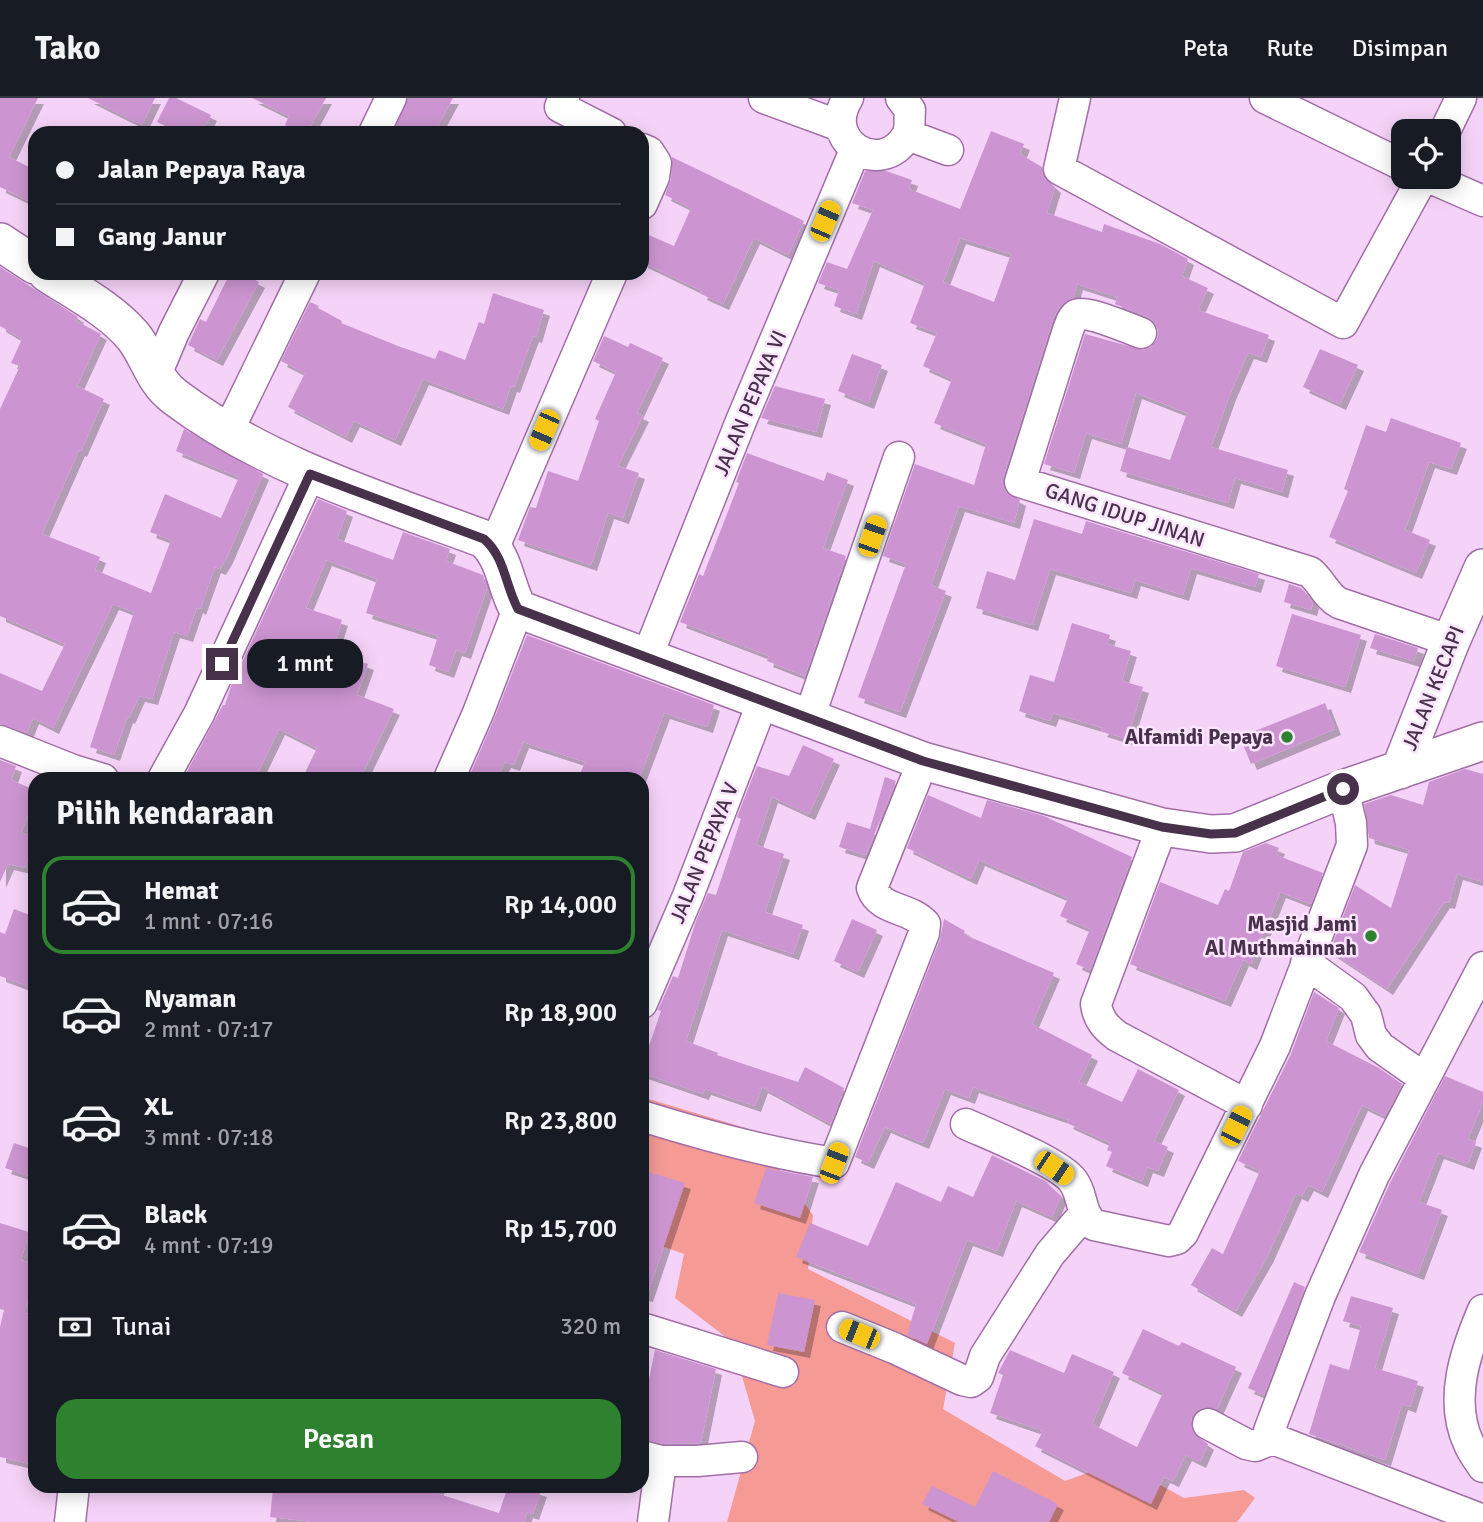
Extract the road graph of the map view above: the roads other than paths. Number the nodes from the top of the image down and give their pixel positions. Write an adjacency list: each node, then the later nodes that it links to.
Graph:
1 (391, 98): 10 (street)
2 (764, 98): 13 (street)
3 (848, 98): 13 (street, JALAN PEPAYA VI)
4 (901, 98): 12 (street)
5 (1075, 98): 18 (street)
6 (1265, 98): 16 (street)
7 (1461, 98): 9 (street)
8 (556, 101): 11 (street)
9 (1451, 119)
10 (377, 126)
11 (599, 126)
12 (908, 135): 13 (street); 14 (street)
13 (848, 138): 36 (street, JALAN PEPAYA VI)
14 (948, 150)
15 (649, 152): 17 (street)
16 (1391, 160)
17 (649, 188)
18 (1418, 189)
19 (1454, 189): 20 (street)
20 (1483, 201)
21 (0, 242): 22 (street)
22 (28, 260)
23 (57, 280): 28 (street)
24 (200, 280): 28 (street)
25 (302, 280): 29 (street)
26 (609, 280): 32 (street)
27 (1141, 333): 35 (street, GANG IDUP JINAN)
28 (155, 377): 29 (street)
29 (228, 431): 31 (street)
30 (899, 457): 38 (street)
31 (310, 474): 32 (street); 44 (street)
32 (494, 547): 34 (street)
33 (1483, 568): 35 (street, JALAN KECAPI)
34 (518, 609): 36 (street); 45 (street)
35 (1451, 641): 42 (street, JALAN KECAPI)
36 (647, 657): 37 (street)
37 (763, 701): 38 (street); 50 (street, JALAN PEPAYA V)
38 (809, 718): 41 (street)
39 (0, 741): 43 (street)
40 (1483, 741): 42 (street)
41 (923, 761): 47 (street); 53 (street)
42 (1400, 770): 46 (street)
43 (80, 772)
44 (167, 772)
45 (452, 772)
46 (1343, 789): 47 (street); 48 (street)
47 (1162, 827): 52 (street)
48 (1307, 963): 51 (street); 52 (street)
49 (1483, 967): 51 (street)
50 (649, 987)
51 (1424, 1078): 61 (street)
52 (1247, 1105): 55 (street)
53 (649, 1118)
54 (966, 1124): 55 (street)
55 (1085, 1213): 57 (street)
56 (1483, 1310): 64 (street)
57 (842, 1327)
58 (649, 1330): 59 (street)
59 (783, 1372)
60 (1208, 1424): 61 (street)
61 (1273, 1439): 66 (street)
62 (742, 1457): 63 (street)
63 (652, 1458): 68 (street)
64 (1483, 1467)
65 (73, 1493): 67 (street)
66 (1483, 1521)
67 (70, 1522)
68 (653, 1522)

